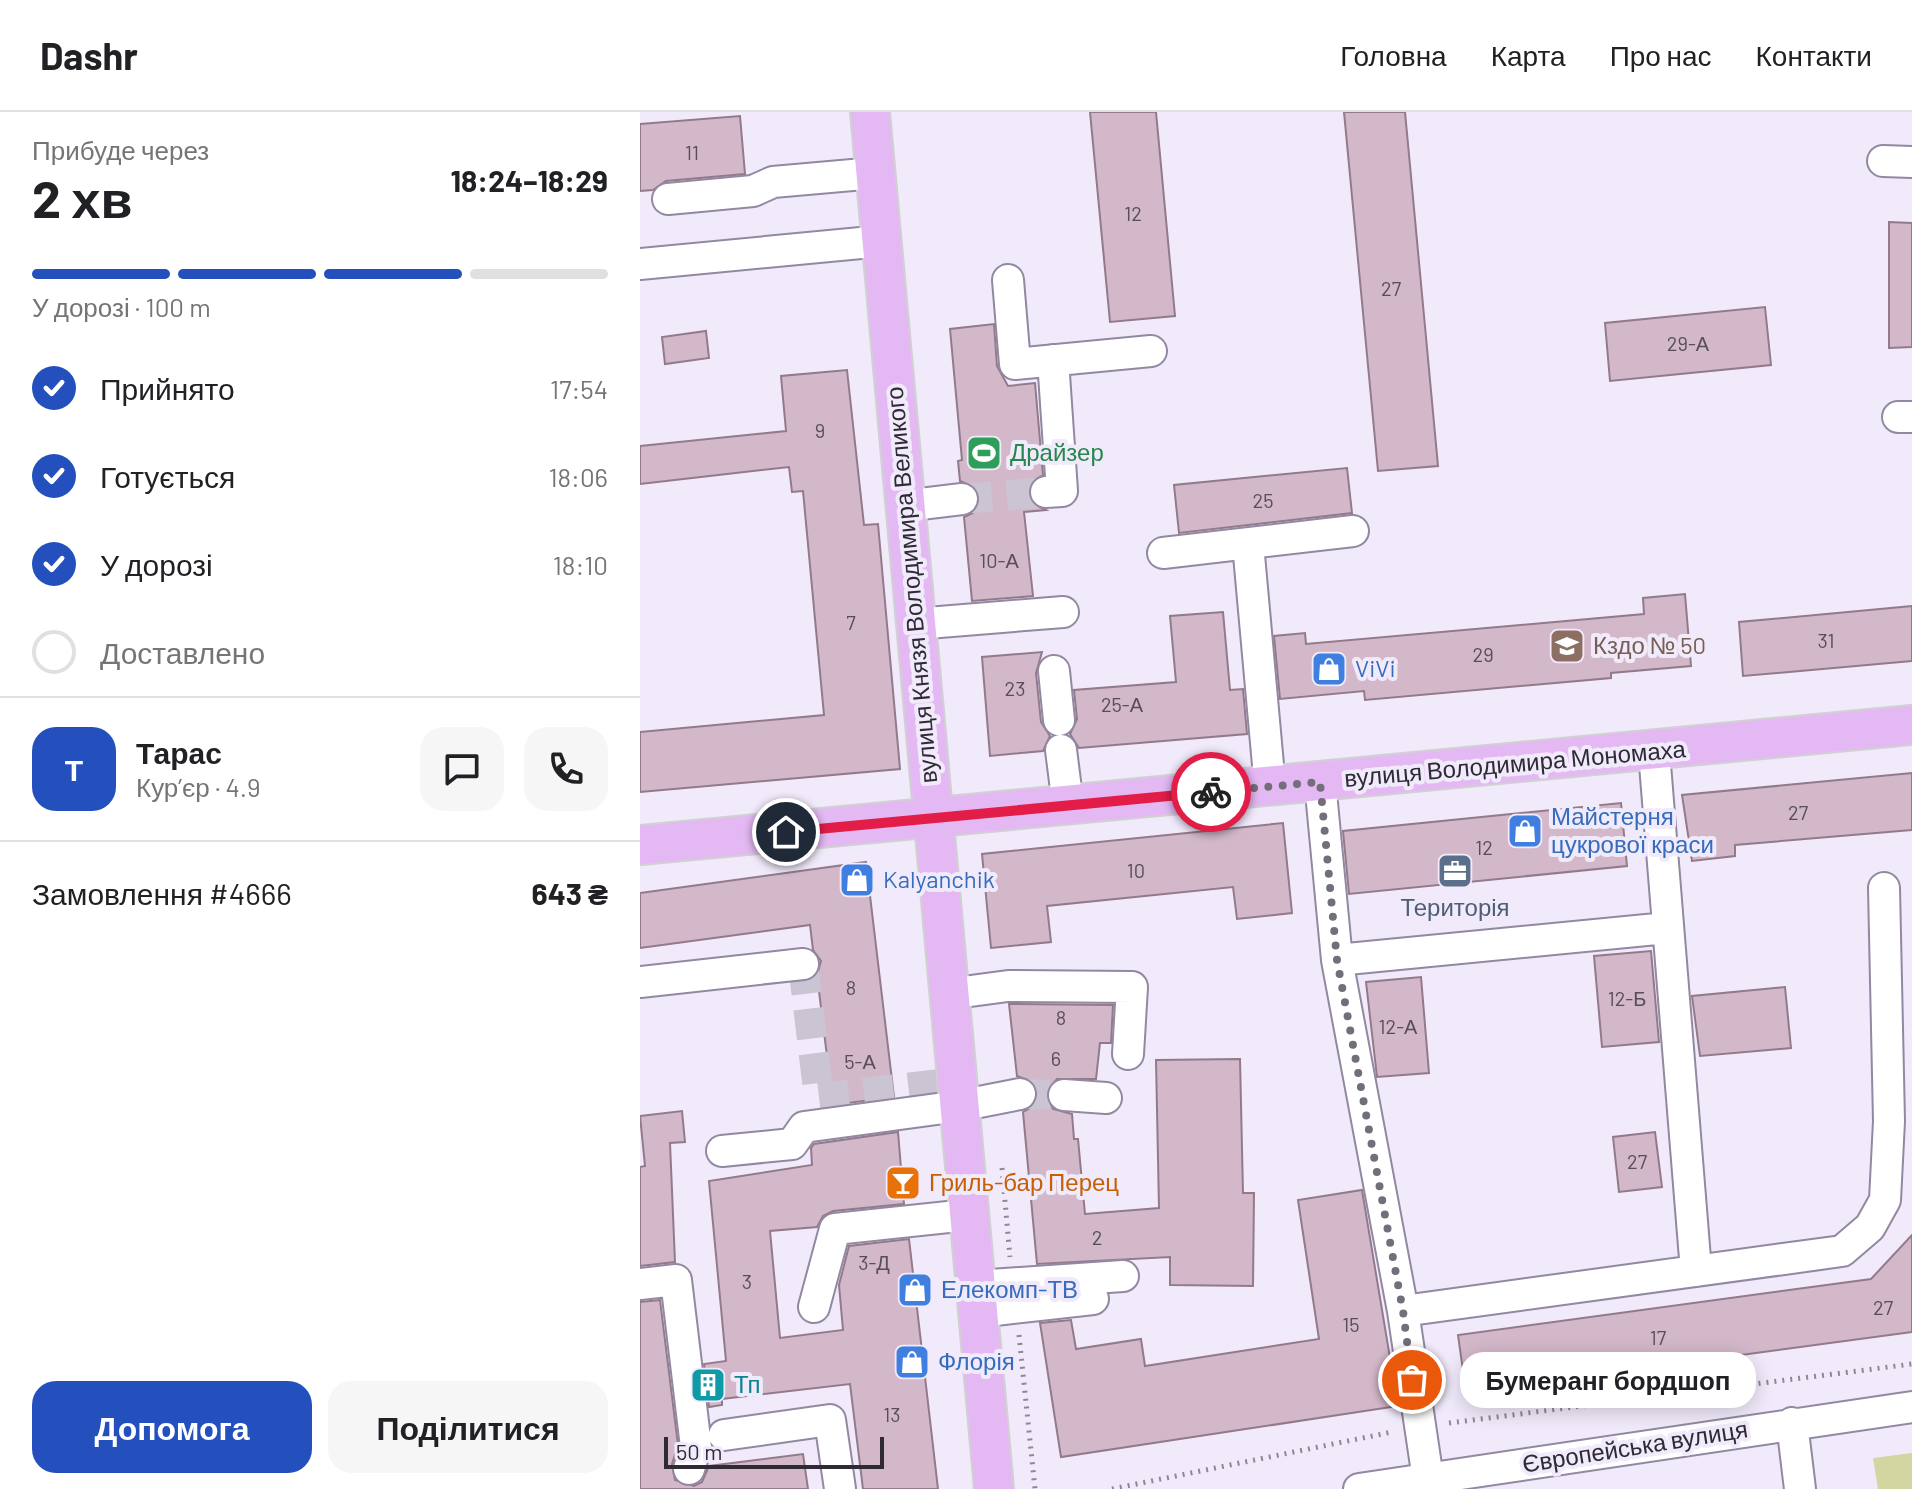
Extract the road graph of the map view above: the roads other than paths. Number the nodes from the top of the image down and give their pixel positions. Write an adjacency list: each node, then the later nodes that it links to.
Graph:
1 (870, 112): 2 (main road, вулиця Князя Володимира Великого)
2 (875, 173): 3 (street); 4 (main road, вулиця Князя Володимира Великого)
3 (668, 199)
4 (882, 241): 5 (street); 11 (main road, вулиця Князя Володимира Великого)
5 (640, 264)
6 (1008, 280): 8 (street)
7 (1151, 351): 8 (street)
8 (1053, 360): 9 (street)
9 (1046, 492)
10 (962, 499): 11 (street)
11 (904, 506): 16 (main road, вулиця Князя Володимира Великого)
12 (1353, 531): 13 (street)
13 (1248, 544): 14 (street); 21 (street)
14 (1163, 553)
15 (1063, 612): 16 (street)
16 (915, 624): 23 (main road, вулиця Князя Володимира Великого)
17 (1054, 671): 22 (street)
18 (1912, 725): 19 (main road, вулиця Володимира Мономаха)
19 (1654, 752): 20 (main road, вулиця Володимира Мономаха); 26 (street)
20 (1320, 782): 21 (main road, вулиця Володимира Мономаха); 27 (street)
21 (1270, 787): 22 (main road, вулиця Володимира Мономаха)
22 (1068, 805): 23 (main road, вулиця Володимира Мономаха)
23 (933, 818): 24 (main road, вулиця Володимира Мономаха); 30 (main road, вулиця Князя Володимира Великого)
24 (640, 845)
25 (1884, 888): 37 (street)
26 (1667, 928): 27 (street); 39 (street)
27 (1337, 960): 46 (street)
28 (803, 964): 29 (street)
29 (640, 982)
30 (948, 994): 31 (street); 35 (main road, вулиця Князя Володимира Великого)
31 (1128, 1054)
32 (1020, 1094): 35 (street)
33 (1064, 1095): 34 (street)
34 (1106, 1098)
35 (959, 1106): 36 (street); 38 (main road, вулиця Князя Володимира Великого)
36 (722, 1151)
37 (1899, 1200): 39 (street)
38 (967, 1215): 43 (main road, вулиця Князя Володимира Великого); 45 (street)
39 (1696, 1271): 46 (street)
40 (1123, 1276): 42 (street)
41 (640, 1284): 50 (street)
42 (1014, 1294): 43 (street); 44 (street)
43 (977, 1299): 54 (main road, вулиця Князя Володимира Великого)
44 (1093, 1299)
45 (814, 1307)
46 (1403, 1311): 52 (street)
47 (1912, 1407): 48 (street, Європейська вулиця)
48 (1792, 1423): 51 (street, Європейська вулиця); 56 (street)
49 (724, 1435): 53 (street)
50 (689, 1469)
51 (1496, 1478): 52 (street, Європейська вулиця)
52 (1428, 1479): 55 (street, Європейська вулиця)
53 (840, 1489)
54 (994, 1489)
55 (1359, 1489)
56 (1800, 1489)

